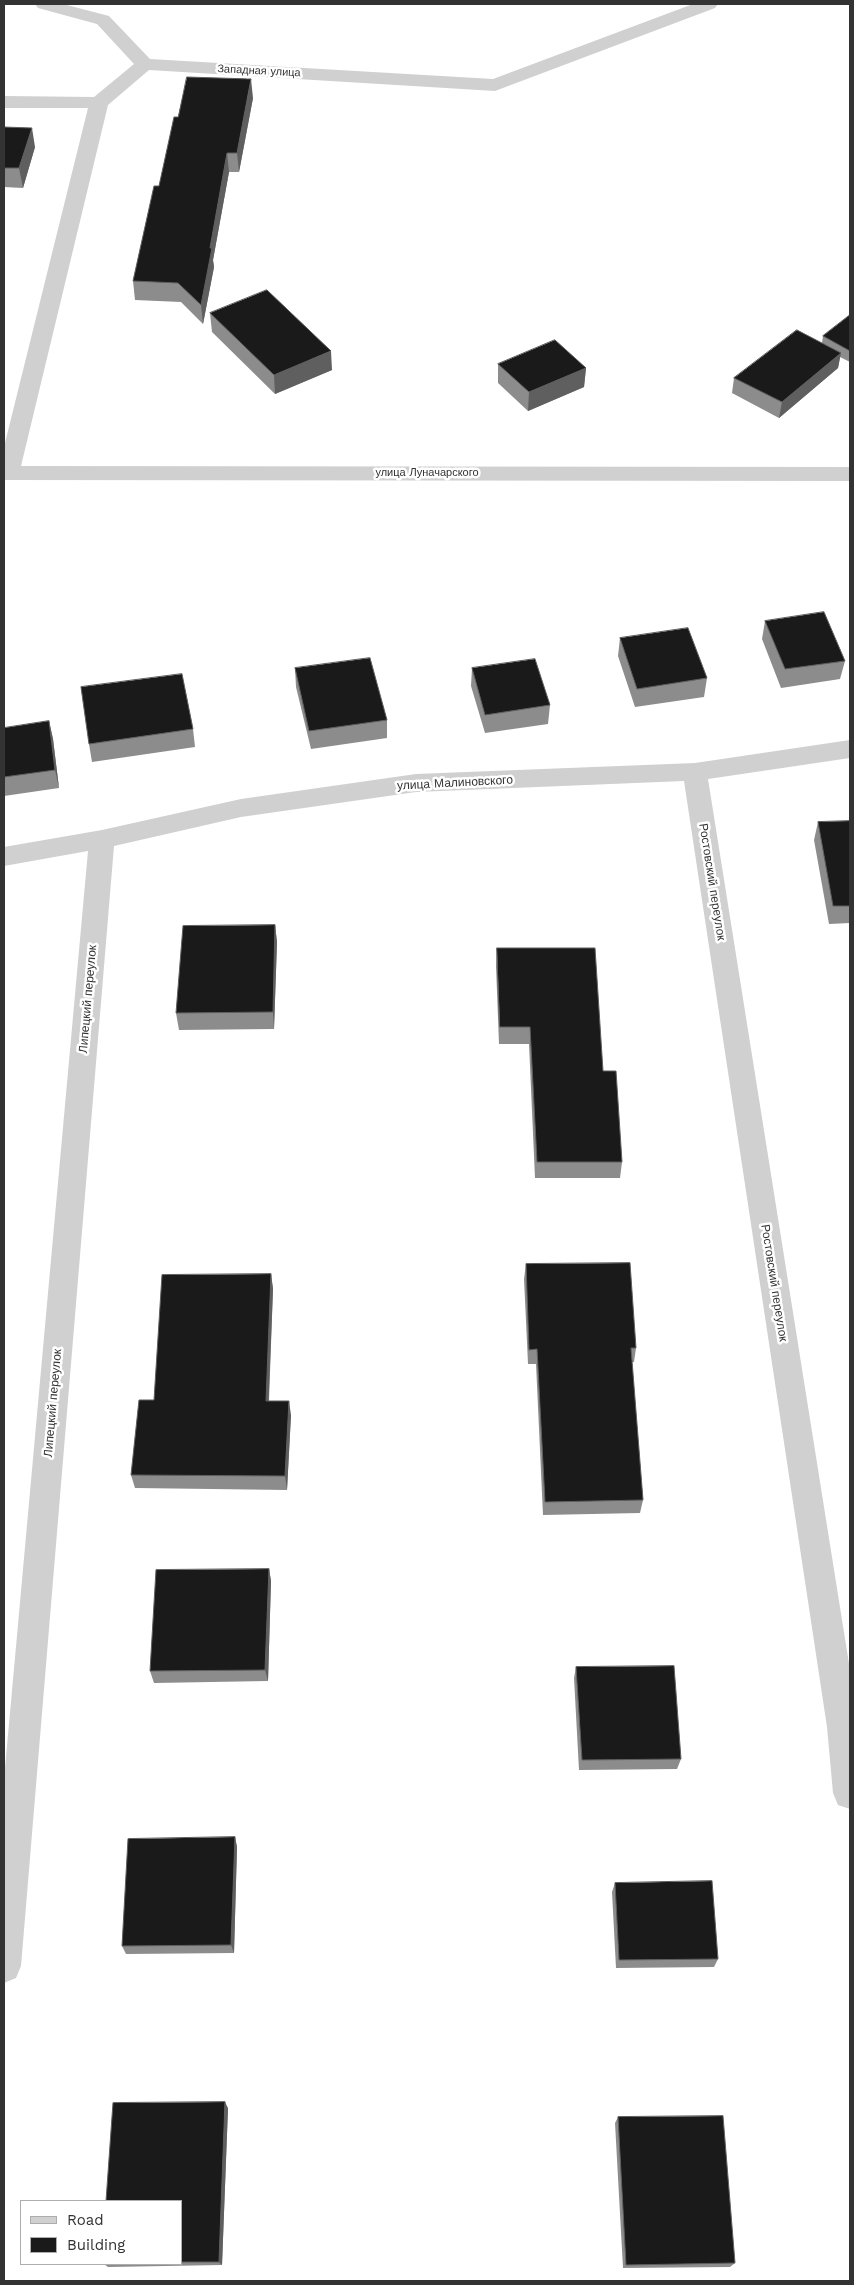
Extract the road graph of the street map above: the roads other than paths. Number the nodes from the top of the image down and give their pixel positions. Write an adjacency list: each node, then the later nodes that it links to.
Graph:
1 (44, 4): 3 (street)
2 (709, 4): 3 (street, Западная улица)
3 (145, 64): 5 (street)
4 (4, 102): 5 (street)
5 (99, 103): 6 (street)
6 (6, 473): 7 (street, улица Луначарского)
7 (850, 474)
8 (850, 748): 9 (street, улица Малиновского)
9 (695, 772): 10 (street, улица Малиновского); 12 (street, Ростовский переулок)
10 (102, 839): 11 (street, улица Малиновского); 13 (street, Липецкий переулок)
11 (4, 856)
12 (850, 1793)
13 (4, 1966)

